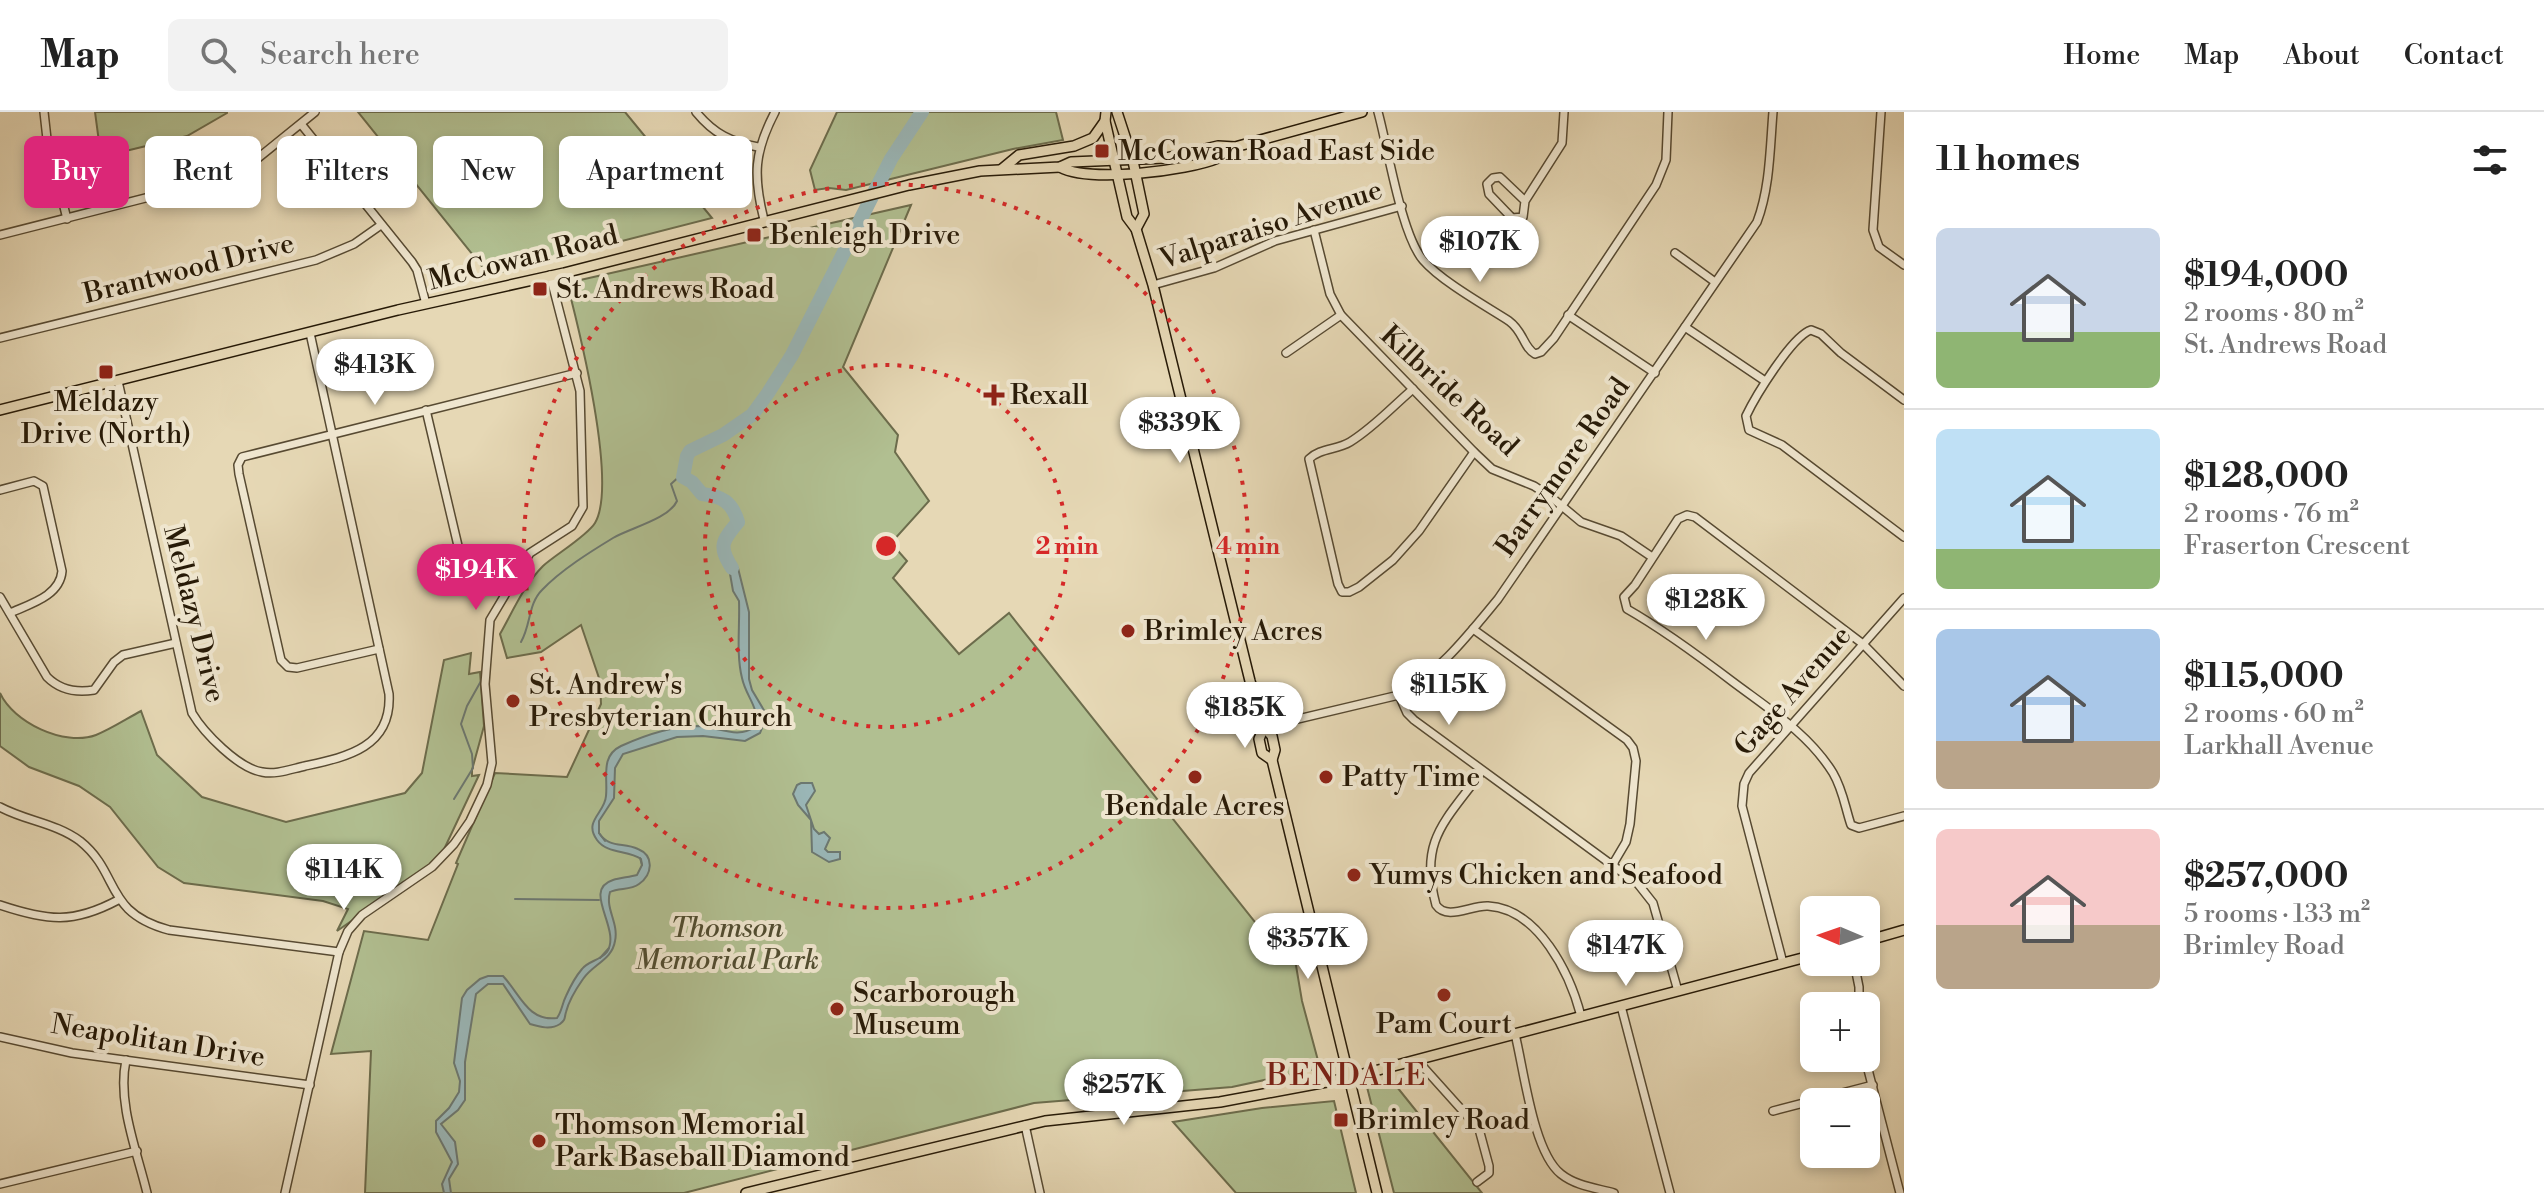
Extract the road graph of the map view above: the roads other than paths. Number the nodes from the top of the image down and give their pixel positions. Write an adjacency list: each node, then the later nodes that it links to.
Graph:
1 (44, 112): 24 (street)
2 (315, 112): 13 (street)
3 (696, 112): 14 (street)
4 (775, 112): 14 (street)
5 (1117, 112): 17 (main road)
6 (1362, 112): 15 (main road, McCowan Road)
7 (1378, 112): 23 (street)
8 (1564, 112): 22 (street)
9 (1668, 112): 37 (street)
10 (1773, 112): 33 (street, Barrymore Road)
11 (1881, 112): 31 (street)
12 (1105, 116): 16 (main road); 19 (main road)
13 (301, 124): 24 (street); 26 (street)
14 (758, 147): 25 (street)
15 (1235, 147): 17 (main road, McCowan Road); 20 (main road, McCowan Road)
16 (1113, 161): 17 (main road, McCowan Road); 18 (main road, McCowan Road); 21 (main road)
17 (1133, 161): 20 (main road)
18 (1060, 167): 19 (main road, McCowan Road); 21 (main road, McCowan Road)
19 (1002, 169): 25 (main road, McCowan Road)
20 (1135, 173): 21 (main road, McCowan Road); 27 (main road)
21 (1116, 174): 27 (main road)
22 (1525, 201): 22 (street)
23 (1402, 206): 28 (street, Valparaiso Avenue); 37 (street)
24 (67, 219): 29 (street)
25 (764, 220): 32 (main road, McCowan Road)
26 (381, 225): 35 (street); 40 (street, Brantwood Drive)
27 (1136, 229): 34 (main road)
28 (1314, 230): 34 (street, Valparaiso Avenue); 36 (street, Kilbride Road)
29 (0, 235)
30 (1675, 253): 33 (street)
31 (1904, 265)
32 (550, 275): 35 (main road, McCowan Road); 42 (street)
33 (1715, 282): 38 (street, Barrymore Road)
34 (1153, 285): 67 (main road)
35 (426, 304): 39 (main road, McCowan Road)
36 (1341, 315): 41 (street); 46 (street, Kilbride Road)
37 (1568, 315): 43 (street)
38 (1685, 327): 43 (street, Barrymore Road); 45 (street)
39 (310, 333): 44 (main road, McCowan Road); 50 (street, Meldazy Drive)
40 (0, 338)
41 (1286, 353)
42 (577, 373): 49 (street); 56 (street)
43 (1655, 373): 53 (street, Barrymore Road)
44 (118, 381): 48 (main road, McCowan Road); 61 (street, Meldazy Drive)
45 (1765, 381): 47 (street); 54 (street)
46 (1413, 389): 51 (street, Kilbride Road); 51 (street)
47 (1904, 400)
48 (0, 410)
49 (426, 410): 50 (street); 56 (street)
50 (331, 434): 63 (street, Meldazy Drive); 63 (street)
51 (1474, 452): 53 (street, Kilbride Road)
52 (0, 490): 59 (street)
53 (1561, 506): 55 (street, Kilbride Road); 60 (street, Barrymore Road)
54 (1904, 537)
55 (1652, 557): 62 (street); 66 (street)
56 (508, 588): 76 (street)
57 (0, 597): 59 (street)
58 (1904, 598): 62 (street, Gage Avenue)
59 (10, 613): 61 (street)
60 (1473, 629): 65 (street, Barrymore Road); 71 (street)
61 (176, 643): 63 (street, Meldazy Drive)
62 (1863, 644): 64 (street); 66 (street, Gage Avenue)
63 (379, 649)
64 (1904, 686)
65 (1399, 695): 67 (street, Barrymore Road); 68 (street)
66 (1790, 724): 70 (street); 78 (street, Gage Avenue)
67 (1264, 727): 87 (main road)
68 (1482, 771): 71 (street); 81 (street)
69 (0, 807): 72 (street)
70 (1904, 816)
71 (1613, 864): 79 (street)
72 (118, 900): 73 (street); 76 (street)
73 (0, 905)
74 (1904, 930): 75 (main road)
75 (1880, 937)
76 (339, 952): 88 (street)
77 (1800, 959): 78 (main road)
78 (1783, 963): 79 (main road)
79 (1678, 991): 80 (main road)
80 (1621, 1006): 81 (main road); 101 (street)
81 (1581, 1016): 82 (main road)
82 (1515, 1034): 85 (main road); 100 (street)
83 (0, 1037): 84 (street, Neapolitan Drive)
84 (126, 1060): 88 (street, Neapolitan Drive); 92 (street)
85 (1417, 1060): 87 (main road); 93 (street)
86 (1869, 1072): 89 (street)
87 (1348, 1078): 91 (main road); 99 (main road)
88 (310, 1085): 96 (street)
89 (1873, 1085): 90 (street); 102 (street)
90 (1773, 1111)
91 (1025, 1125): 97 (main road); 98 (street)
92 (137, 1151): 94 (street); 95 (street)
93 (1477, 1182)
94 (0, 1184)
95 (147, 1193)
96 (285, 1193)
97 (746, 1193)
98 (1040, 1193)
99 (1377, 1193)
100 (1614, 1193)
101 (1670, 1193)
102 (1900, 1193)

